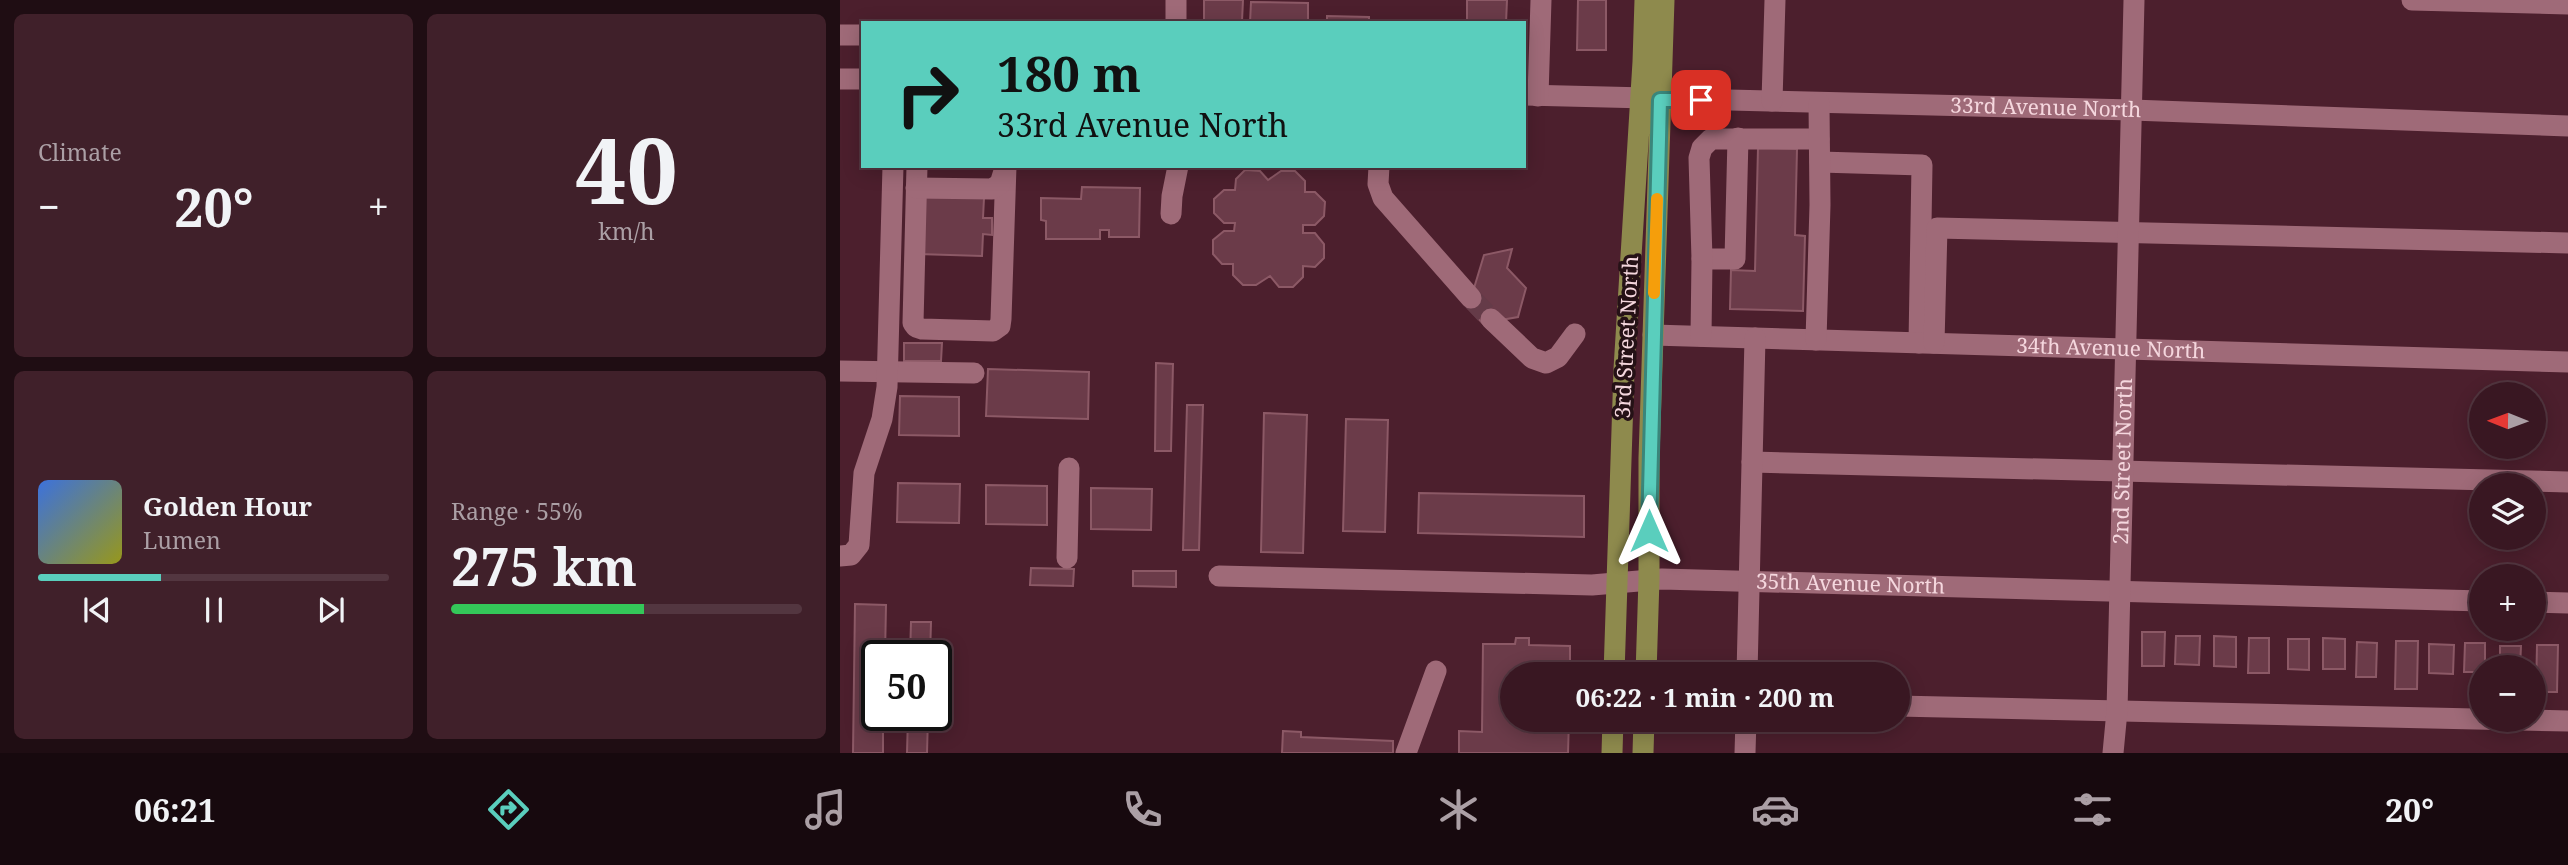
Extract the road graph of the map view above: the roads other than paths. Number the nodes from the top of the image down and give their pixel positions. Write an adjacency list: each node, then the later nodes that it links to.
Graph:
1 (1176, 0): 9 (street)
2 (1541, 0): 14 (street)
3 (1645, 0): 15 (main road, 3rd Street North)
4 (1664, 0): 15 (main road, 3rd Street North)
5 (1775, 0): 16 (street)
6 (2134, 0): 18 (street, 2nd Street North)
7 (2412, 0): 8 (street)
8 (2568, 4)
9 (1176, 21)
10 (840, 35): 11 (street)
11 (861, 35)
12 (840, 79): 13 (street)
13 (861, 79)
14 (1531, 95): 15 (street, 33rd Avenue North)
15 (1650, 99): 16 (street, 33rd Avenue North); 36 (main road, 3rd Street North); 55 (main road, 3rd Street North)
16 (1772, 101): 17 (street, 33rd Avenue North)
17 (1819, 103): 18 (street, 33rd Avenue North); 21 (street)
18 (2132, 110): 19 (street, 33rd Avenue North); 32 (street, 2nd Street North)
19 (2568, 126)
20 (1738, 138): 21 (street); 29 (street); 30 (street)
21 (1819, 139): 22 (street)
22 (1820, 162): 39 (street); 40 (street)
23 (893, 168): 44 (street)
24 (1005, 168): 28 (street)
25 (1006, 168): 28 (street)
26 (1178, 168): 31 (street)
27 (1378, 168): 35 (street)
28 (916, 177)
29 (1737, 189): 30 (street); 34 (street)
30 (1698, 190): 34 (street)
31 (1171, 214)
32 (2129, 232): 33 (street); 40 (street); 41 (street, 2nd Street North)
33 (2568, 243)
34 (1702, 259): 37 (street)
35 (1575, 334)
36 (1653, 335): 37 (street, 34th Avenue North); 53 (main road, 3rd Street North)
37 (1701, 337): 38 (street, 34th Avenue North)
38 (1755, 338): 39 (street, 34th Avenue North); 46 (street)
39 (1816, 340): 40 (street, 34th Avenue North)
40 (1926, 343): 41 (street, 34th Avenue North)
41 (2126, 349): 42 (street, 34th Avenue North); 48 (street, 2nd Street North)
42 (2568, 362)
43 (840, 371): 44 (street)
44 (887, 372): 45 (street); 50 (street)
45 (974, 373)
46 (1752, 462): 48 (street); 54 (street)
47 (1069, 468): 51 (street)
48 (2123, 471): 49 (street); 56 (street, 2nd Street North)
49 (2568, 482)
50 (840, 556)
51 (1067, 558)
52 (1219, 576): 55 (street, 35th Avenue North)
53 (1649, 579): 54 (street, 35th Avenue North); 55 (street, 35th Avenue North); 61 (main road, 3rd Street North)
54 (1749, 581): 56 (street, 35th Avenue North); 62 (street)
55 (1617, 584): 60 (main road, 3rd Street North)
56 (2120, 590): 57 (street, 35th Avenue North); 65 (street, 2nd Street North)
57 (2469, 601)
58 (2546, 603): 59 (street)
59 (2568, 603)
60 (1614, 662)
61 (1646, 662)
62 (1747, 662)
63 (1436, 671): 70 (street)
64 (1910, 706): 65 (street)
65 (2117, 711): 66 (street); 74 (street, 2nd Street North)
66 (2568, 721)
67 (1613, 732): 71 (main road)
68 (1644, 732): 72 (main road)
69 (1746, 732): 73 (street)
70 (1406, 753)
71 (1612, 753)
72 (1643, 753)
73 (1745, 753)
74 (2113, 753)

